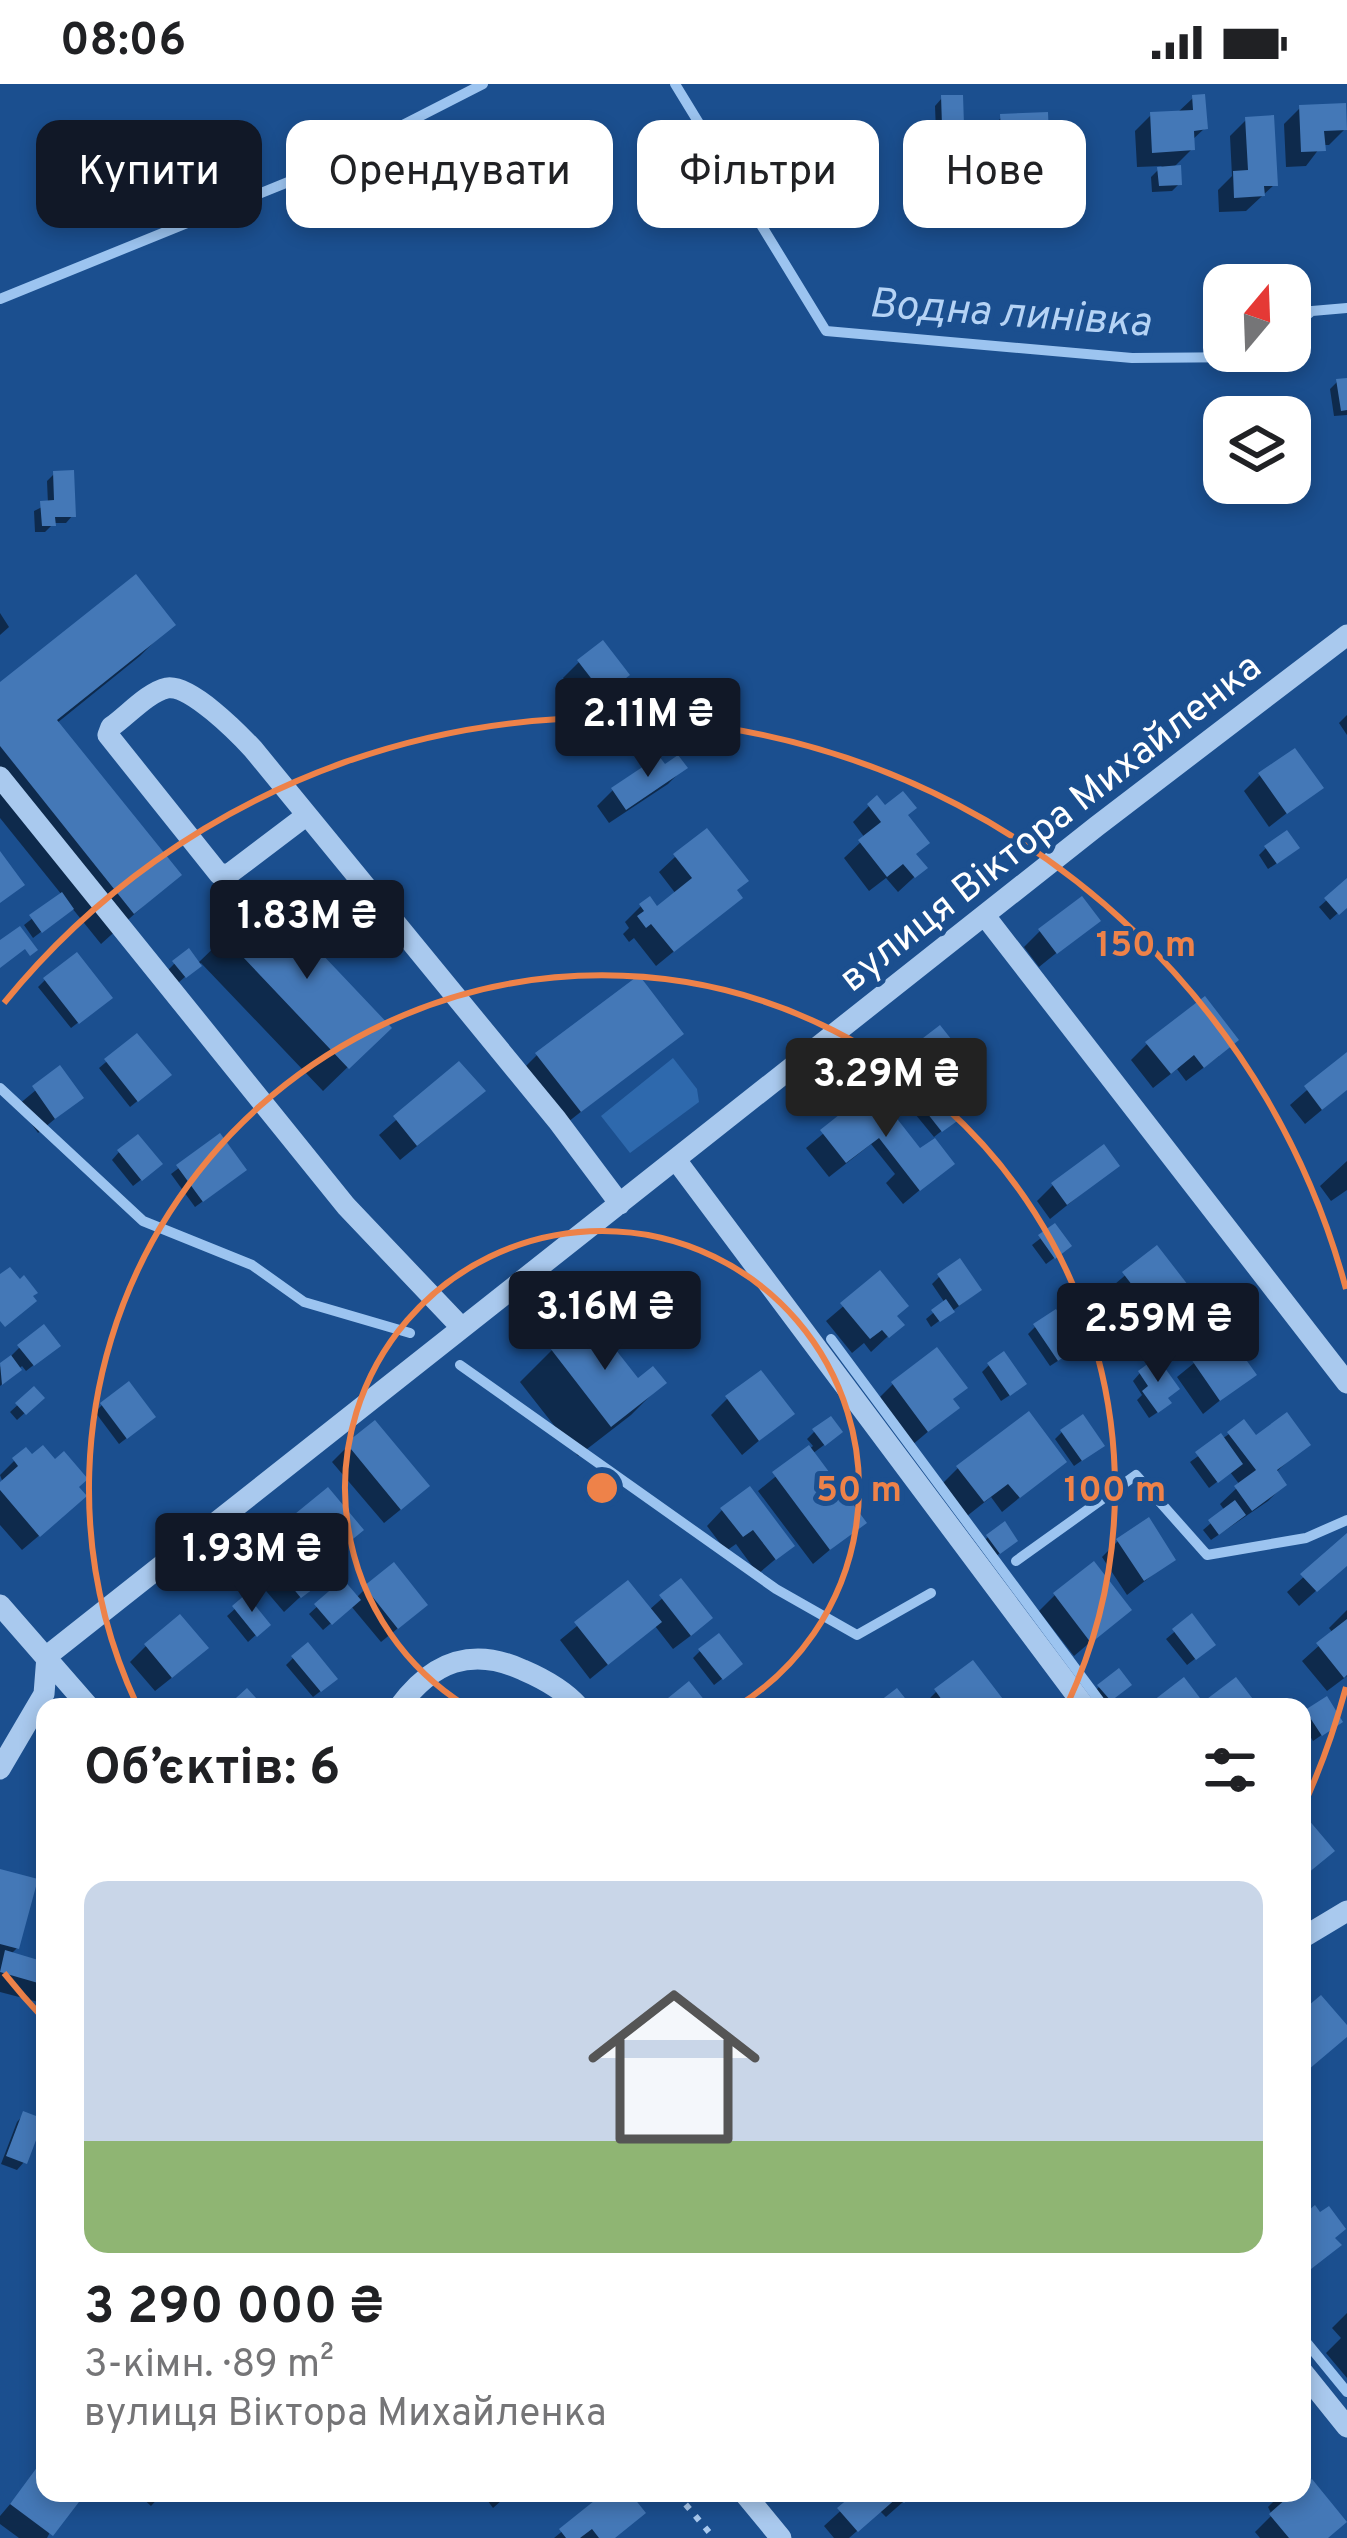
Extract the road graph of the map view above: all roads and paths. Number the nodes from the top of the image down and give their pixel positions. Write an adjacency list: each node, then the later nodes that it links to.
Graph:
1 (1347, 635): 4 (street, вулиця Віктора Михайленка)
2 (0, 777): 7 (street)
3 (307, 815): 3 (street); 6 (street)
4 (985, 916): 5 (street, вулиця Віктора Михайленка); 8 (street)
5 (676, 1160): 6 (street, вулиця Віктора Михайленка); 15 (street)
6 (620, 1204): 7 (street, вулиця Віктора Михайленка)
7 (461, 1327): 10 (street, вулиця Віктора Михайленка)
8 (1347, 1383)
9 (0, 1605): 10 (street)
10 (46, 1656): 11 (street); 12 (street)
11 (42, 1698)
12 (81, 1698)
13 (409, 1698): 14 (street)
14 (566, 1698)
15 (1078, 1698)
16 (36, 1708): 17 (street)
17 (0, 1769)
18 (1347, 1911): 19 (street)
19 (1311, 1933)
20 (1311, 2382): 21 (street)
21 (1347, 2428)
22 (684, 2502): 24 (path)
23 (752, 2502): 25 (street)
24 (714, 2538)
25 (782, 2538)

